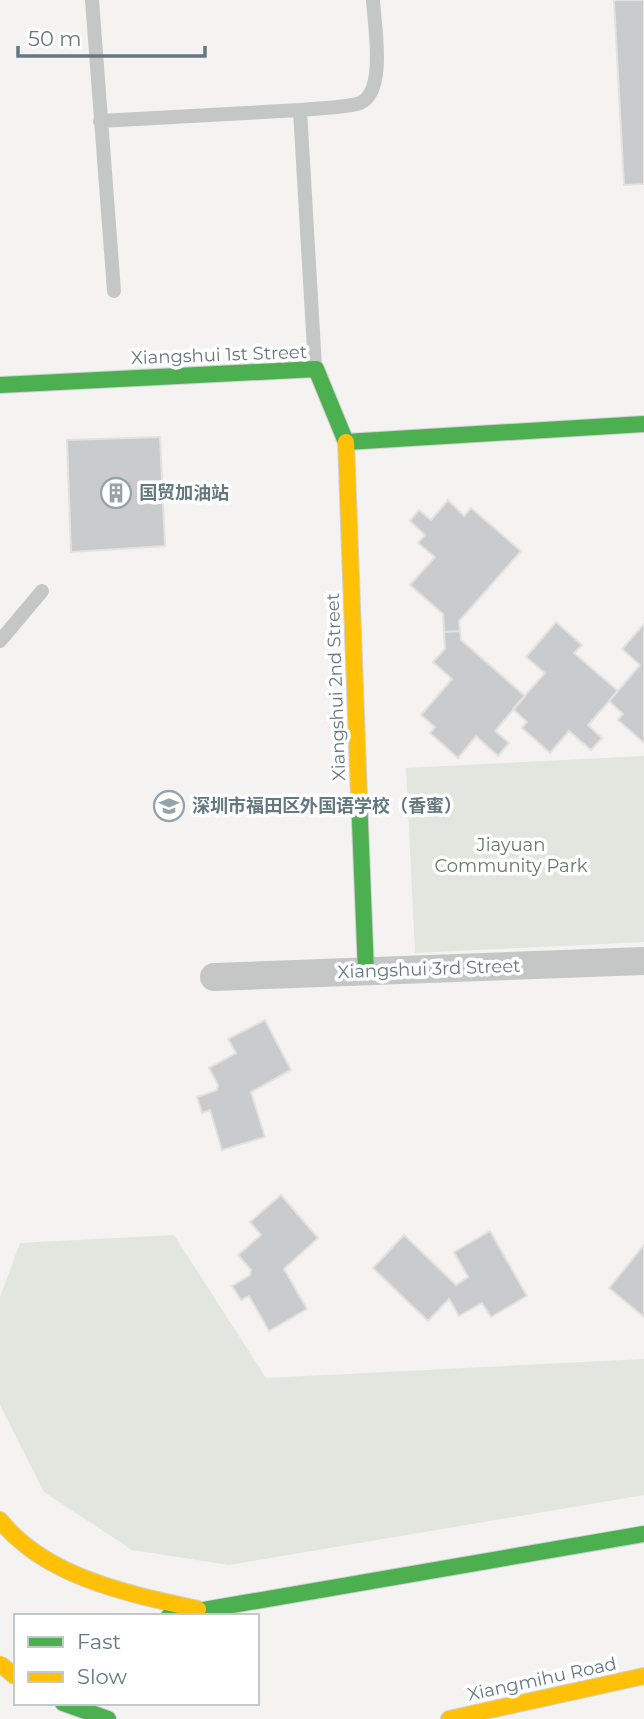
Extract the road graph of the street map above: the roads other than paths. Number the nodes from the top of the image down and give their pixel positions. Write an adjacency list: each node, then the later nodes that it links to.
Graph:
1 (92, 0): 4 (lane)
2 (373, 0): 3 (lane)
3 (300, 110): 4 (lane); 6 (lane)
4 (100, 121): 5 (lane)
5 (114, 291)
6 (316, 369): 7 (main road, Xiangshui 1st Street); 9 (main road, Xiangshui 1st Street)
7 (0, 385)
8 (644, 424): 9 (main road)
9 (346, 442): 13 (main road, Xiangshui 2nd Street)
10 (42, 591): 11 (lane)
11 (0, 641)
12 (644, 961): 13 (street, Xiangshui 3rd Street)
13 (366, 972): 14 (street, Xiangshui 3rd Street)
14 (214, 977)
15 (0, 1520): 17 (main road)
16 (644, 1534): 17 (main road)
17 (198, 1609): 18 (main road)
18 (177, 1614)
19 (644, 1661): 26 (main road)
20 (0, 1664): 22 (main road, bridge)
21 (14, 1671): 24 (main road)
22 (14, 1675)
23 (644, 1676): 26 (main road, Xiangmihu Road)
24 (0, 1682)
25 (69, 1705): 27 (main road)
26 (512, 1705): 28 (main road, Xiangmihu Road)
27 (108, 1719)
28 (449, 1719)

